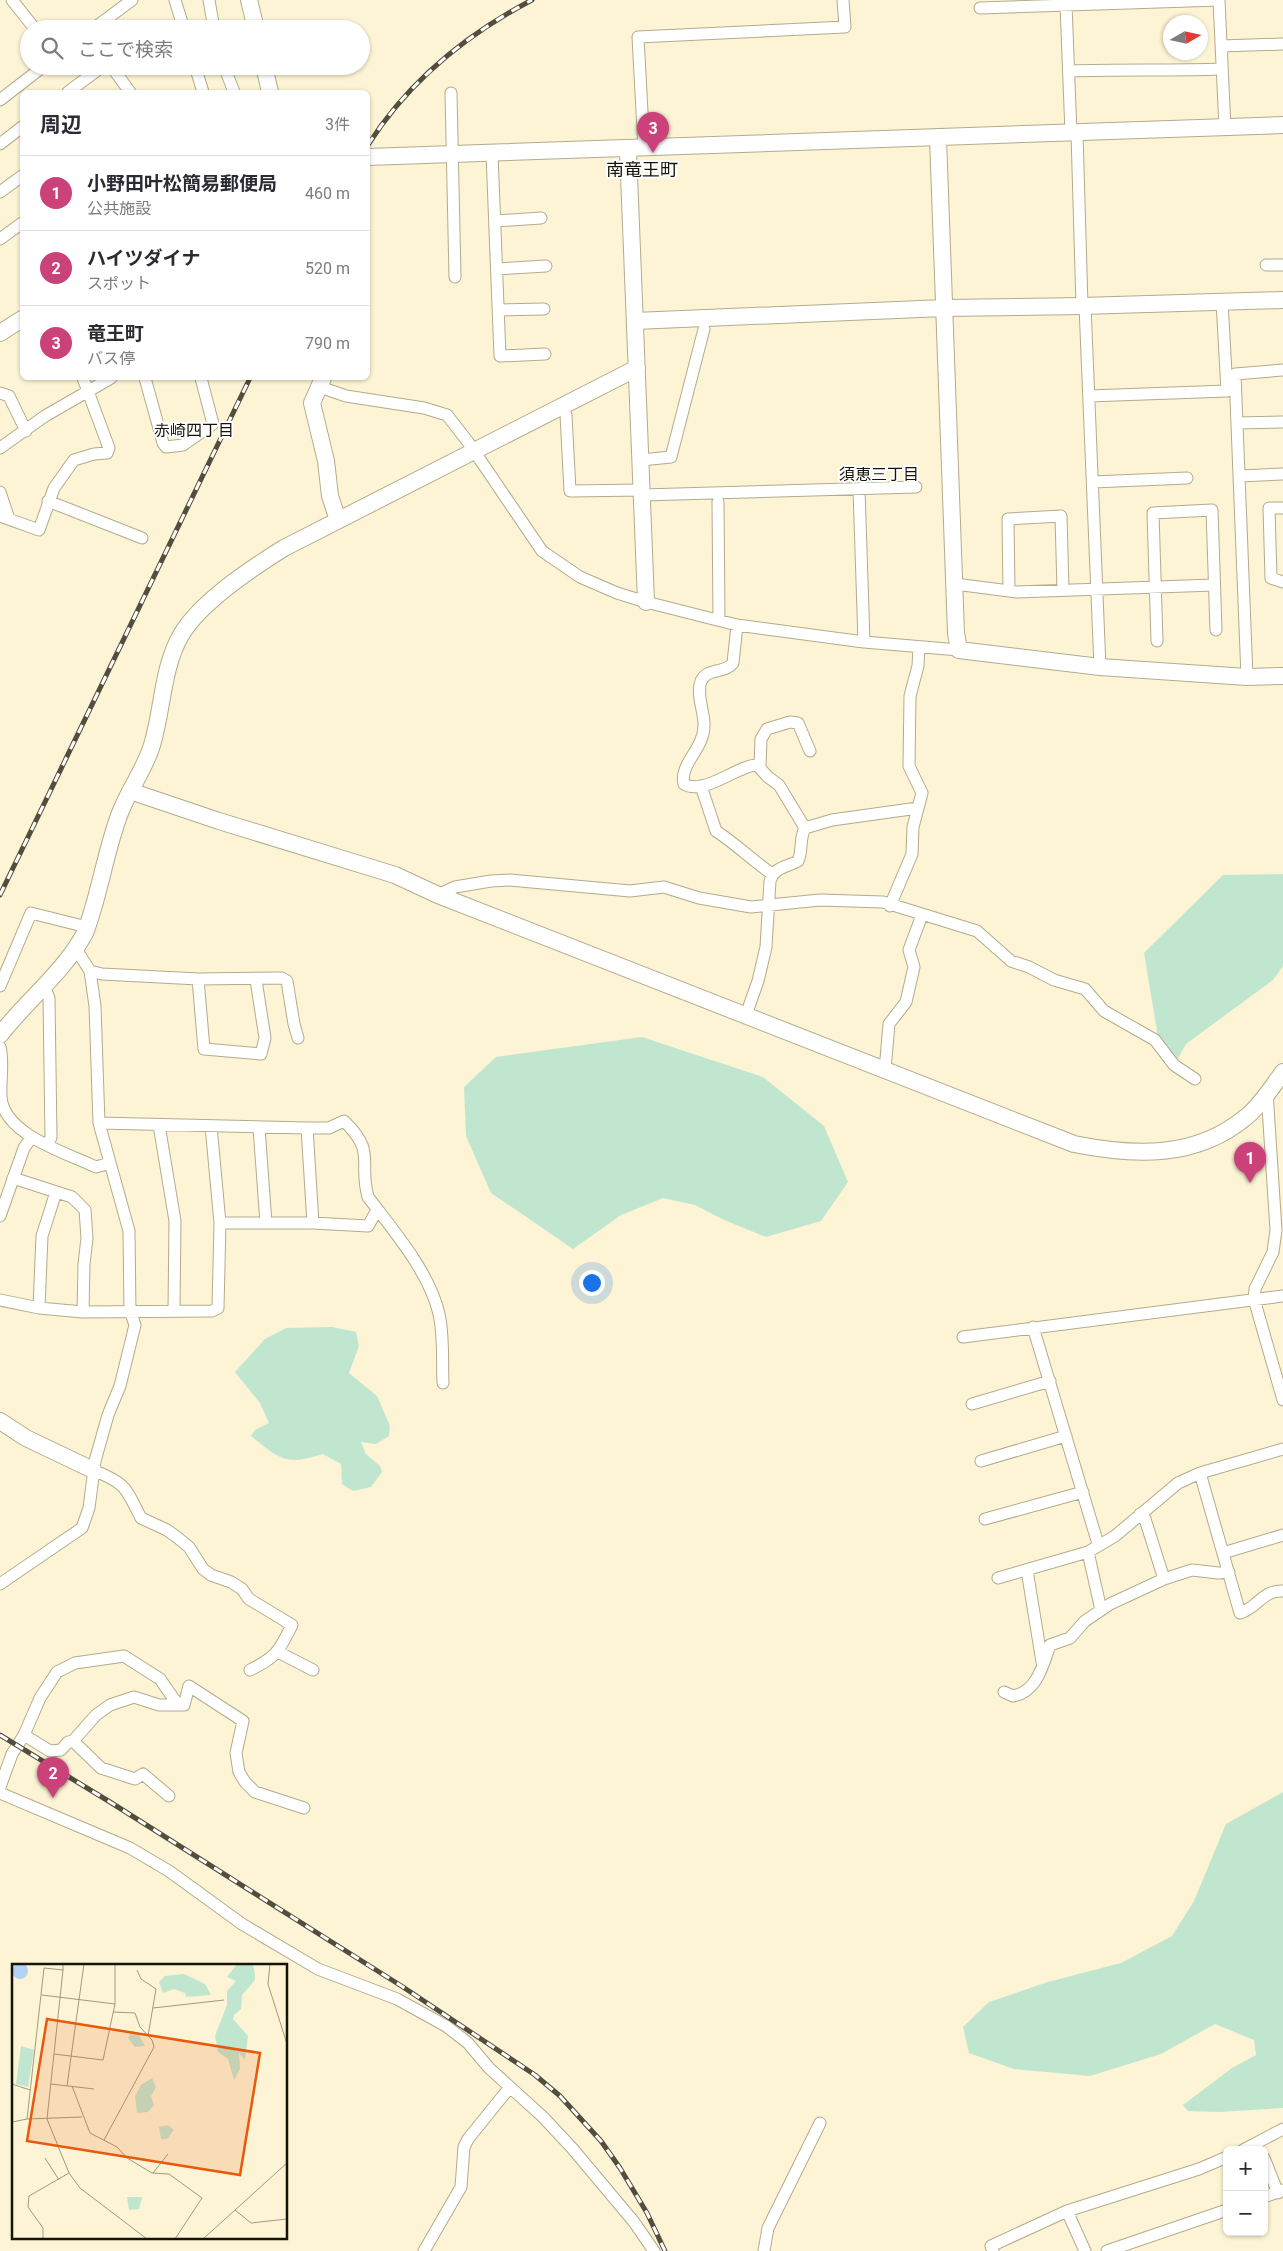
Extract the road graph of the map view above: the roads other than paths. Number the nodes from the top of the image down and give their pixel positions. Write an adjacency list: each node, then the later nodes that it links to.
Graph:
1 (12, 0): 10 (street)
2 (132, 0): 11 (street)
3 (175, 0): 12 (street)
4 (208, 0): 13 (street)
5 (248, 0): 14 (street)
6 (844, 0): 38 (street)
7 (1219, 0): 8 (street); 16 (street)
8 (1066, 5): 9 (street); 18 (street)
9 (980, 8)
10 (28, 20)
11 (105, 20)
12 (181, 20)
13 (212, 20)
14 (254, 20)
15 (1283, 44): 16 (street)
16 (1221, 46): 17 (street)
17 (1222, 69): 18 (street); 33 (street)
18 (1070, 71): 35 (street)
19 (32, 75): 31 (street)
20 (95, 75): 25 (street)
21 (116, 75): 26 (street)
22 (198, 75): 27 (street)
23 (227, 75): 28 (street)
24 (266, 75): 29 (street)
25 (71, 90)
26 (128, 90)
27 (203, 90)
28 (233, 90)
29 (270, 90)
30 (451, 93): 40 (street)
31 (0, 100)
32 (1283, 126): 33 (street)
33 (1225, 128): 35 (street)
34 (20, 129): 37 (street)
35 (1074, 133): 36 (street); 55 (street)
36 (938, 138): 38 (street); 57 (street)
37 (0, 144)
38 (636, 149): 39 (street); 60 (street)
39 (492, 154): 40 (street); 45 (street)
40 (452, 155): 41 (street); 52 (street)
41 (370, 158)
42 (20, 177): 43 (street)
43 (0, 192)
44 (541, 218): 45 (street)
45 (495, 221): 51 (street)
46 (20, 225): 47 (street)
47 (0, 240)
48 (1266, 265): 49 (street)
49 (1283, 265)
50 (546, 266): 51 (street)
51 (496, 269): 58 (street)
52 (455, 277)
53 (1283, 300): 54 (street)
54 (1222, 301): 55 (street); 73 (street)
55 (1084, 306): 57 (street); 73 (street)
56 (544, 308): 58 (street)
57 (944, 308): 60 (street); 96 (street)
58 (498, 310): 63 (street)
59 (20, 319): 62 (street)
60 (635, 321): 64 (street)
61 (704, 329): 80 (street)
62 (0, 333)
63 (545, 354)
64 (637, 368): 74 (street); 80 (street)
65 (1283, 370): 76 (street)
66 (84, 380): 71 (street)
67 (107, 380): 71 (street)
68 (146, 380): 69 (street)
69 (202, 380)
70 (320, 382): 79 (street); 93 (street)
71 (88, 390): 77 (street); 89 (street)
72 (0, 393): 77 (street)
73 (1088, 396): 84 (street)
74 (562, 406): 79 (street); 88 (street)
75 (1283, 422): 76 (street)
76 (1238, 424): 82 (street)
77 (26, 431): 78 (street)
78 (0, 448)
79 (473, 451): 93 (street); 102 (street)
80 (641, 460): 88 (street)
81 (1283, 474): 82 (street)
82 (1240, 476): 112 (street)
83 (1187, 478): 84 (street)
84 (1092, 482): 100 (street)
85 (916, 487): 86 (street)
86 (859, 489): 88 (street); 107 (street)
87 (0, 492): 92 (street)
88 (642, 493): 102 (street)
89 (48, 501): 92 (street); 94 (street)
90 (718, 502): 103 (street)
91 (1283, 508): 95 (street)
92 (5, 518)
93 (338, 520): 116 (street)
94 (142, 538)
95 (1283, 582)
96 (955, 584): 101 (street); 109 (street)
97 (1214, 585): 98 (street); 98 (street); 105 (street)
98 (1154, 588): 100 (street); 106 (street)
99 (1063, 590): 100 (street); 101 (street); 101 (street)
100 (1097, 590): 110 (street)
101 (1009, 592)
102 (646, 602): 103 (street)
103 (719, 620): 104 (street)
104 (738, 625): 107 (street); 115 (street)
105 (1216, 630)
106 (1156, 641)
107 (864, 642): 108 (street)
108 (920, 647): 109 (street); 117 (street)
109 (959, 650): 110 (street)
110 (1100, 668): 112 (street)
111 (1283, 676): 112 (street)
112 (1247, 677)
113 (810, 750): 114 (street)
114 (760, 766): 115 (street); 118 (street)
115 (701, 786): 120 (street)
116 (130, 791): 122 (street); 126 (street)
117 (918, 808): 118 (street); 123 (street)
118 (805, 828): 121 (street)
119 (723, 847): 120 (street)
120 (751, 859): 121 (street)
121 (772, 874): 124 (street)
122 (438, 895): 124 (street); 133 (street)
123 (890, 906): 124 (street); 125 (street)
124 (768, 907): 133 (street)
125 (922, 915): 137 (street); 139 (street)
126 (87, 927): 127 (street); 131 (street)
127 (76, 949): 128 (street); 132 (street)
128 (90, 971): 129 (street); 141 (street)
129 (198, 979): 130 (street); 130 (street)
130 (256, 980): 135 (street)
131 (0, 986)
132 (44, 986): 134 (street); 147 (street)
133 (746, 1015): 137 (street)
134 (0, 1035)
135 (298, 1038)
136 (0, 1047): 146 (street)
137 (885, 1070): 140 (street)
138 (1282, 1076): 140 (street)
139 (1195, 1079)
140 (1268, 1092): 156 (street)
141 (99, 1123): 142 (street); 148 (street)
142 (159, 1124): 143 (street); 162 (street)
143 (211, 1126): 144 (street); 153 (street)
144 (259, 1128): 145 (street); 154 (street)
145 (307, 1128): 151 (street); 155 (street)
146 (31, 1138): 147 (street); 149 (street)
147 (48, 1145): 148 (street)
148 (110, 1163): 161 (street)
149 (13, 1178): 150 (street); 152 (street)
150 (56, 1192): 160 (street); 163 (street)
151 (377, 1210): 155 (street); 167 (street)
152 (0, 1216)
153 (220, 1223): 154 (street); 162 (street)
154 (266, 1223): 155 (street)
155 (313, 1223)
156 (1279, 1230): 158 (street)
157 (1283, 1296): 158 (street)
158 (1254, 1299): 164 (street); 168 (street)
159 (0, 1300): 160 (street)
160 (39, 1308): 163 (street)
161 (130, 1311): 162 (street); 163 (street); 174 (street)
162 (174, 1311)
163 (83, 1312)
164 (1034, 1327): 165 (street); 166 (street)
165 (963, 1337)
166 (1050, 1381): 169 (street); 171 (street)
167 (444, 1383)
168 (1282, 1393)
169 (972, 1404)
170 (0, 1421): 174 (street)
171 (1066, 1436): 173 (street); 176 (street)
172 (1283, 1448): 175 (street)
173 (981, 1461)
174 (93, 1470): 187 (street); 190 (street)
175 (1200, 1473): 177 (street); 182 (street)
176 (1083, 1492): 178 (street); 180 (street)
177 (1140, 1514): 180 (street); 186 (street)
178 (985, 1520)
179 (1283, 1534): 182 (street)
180 (1098, 1544): 181 (street)
181 (1088, 1552): 183 (street); 189 (street)
182 (1223, 1553): 184 (street)
183 (1027, 1570): 185 (street); 191 (street)
184 (1229, 1572): 186 (street); 188 (street)
185 (998, 1578)
186 (1164, 1579): 189 (street)
187 (0, 1584)
188 (1283, 1591)
189 (1101, 1610): 191 (street)
190 (278, 1652): 192 (street); 193 (street)
191 (1043, 1665): 194 (street)
192 (250, 1670)
193 (313, 1670)
194 (1004, 1692)
195 (178, 1705): 196 (street); 197 (street); 201 (street)
196 (24, 1735): 197 (street); 198 (street)
197 (73, 1741): 200 (street)
198 (0, 1787)
199 (0, 1792): 202 (street)
200 (169, 1796)
201 (304, 1808)
202 (510, 2087): 213 (street); 214 (street)
203 (820, 2123): 215 (street)
204 (1283, 2129): 205 (street)
205 (1260, 2146)
206 (1223, 2159): 210 (street)
207 (1268, 2166): 208 (street)
208 (1280, 2191): 209 (street)
209 (1268, 2196)
210 (1067, 2211): 216 (street); 217 (street)
211 (1223, 2212): 212 (street)
212 (1140, 2246): 218 (street)
213 (424, 2251)
214 (654, 2251)
215 (764, 2251)
216 (993, 2251)
217 (1085, 2251)
218 (1107, 2251)

